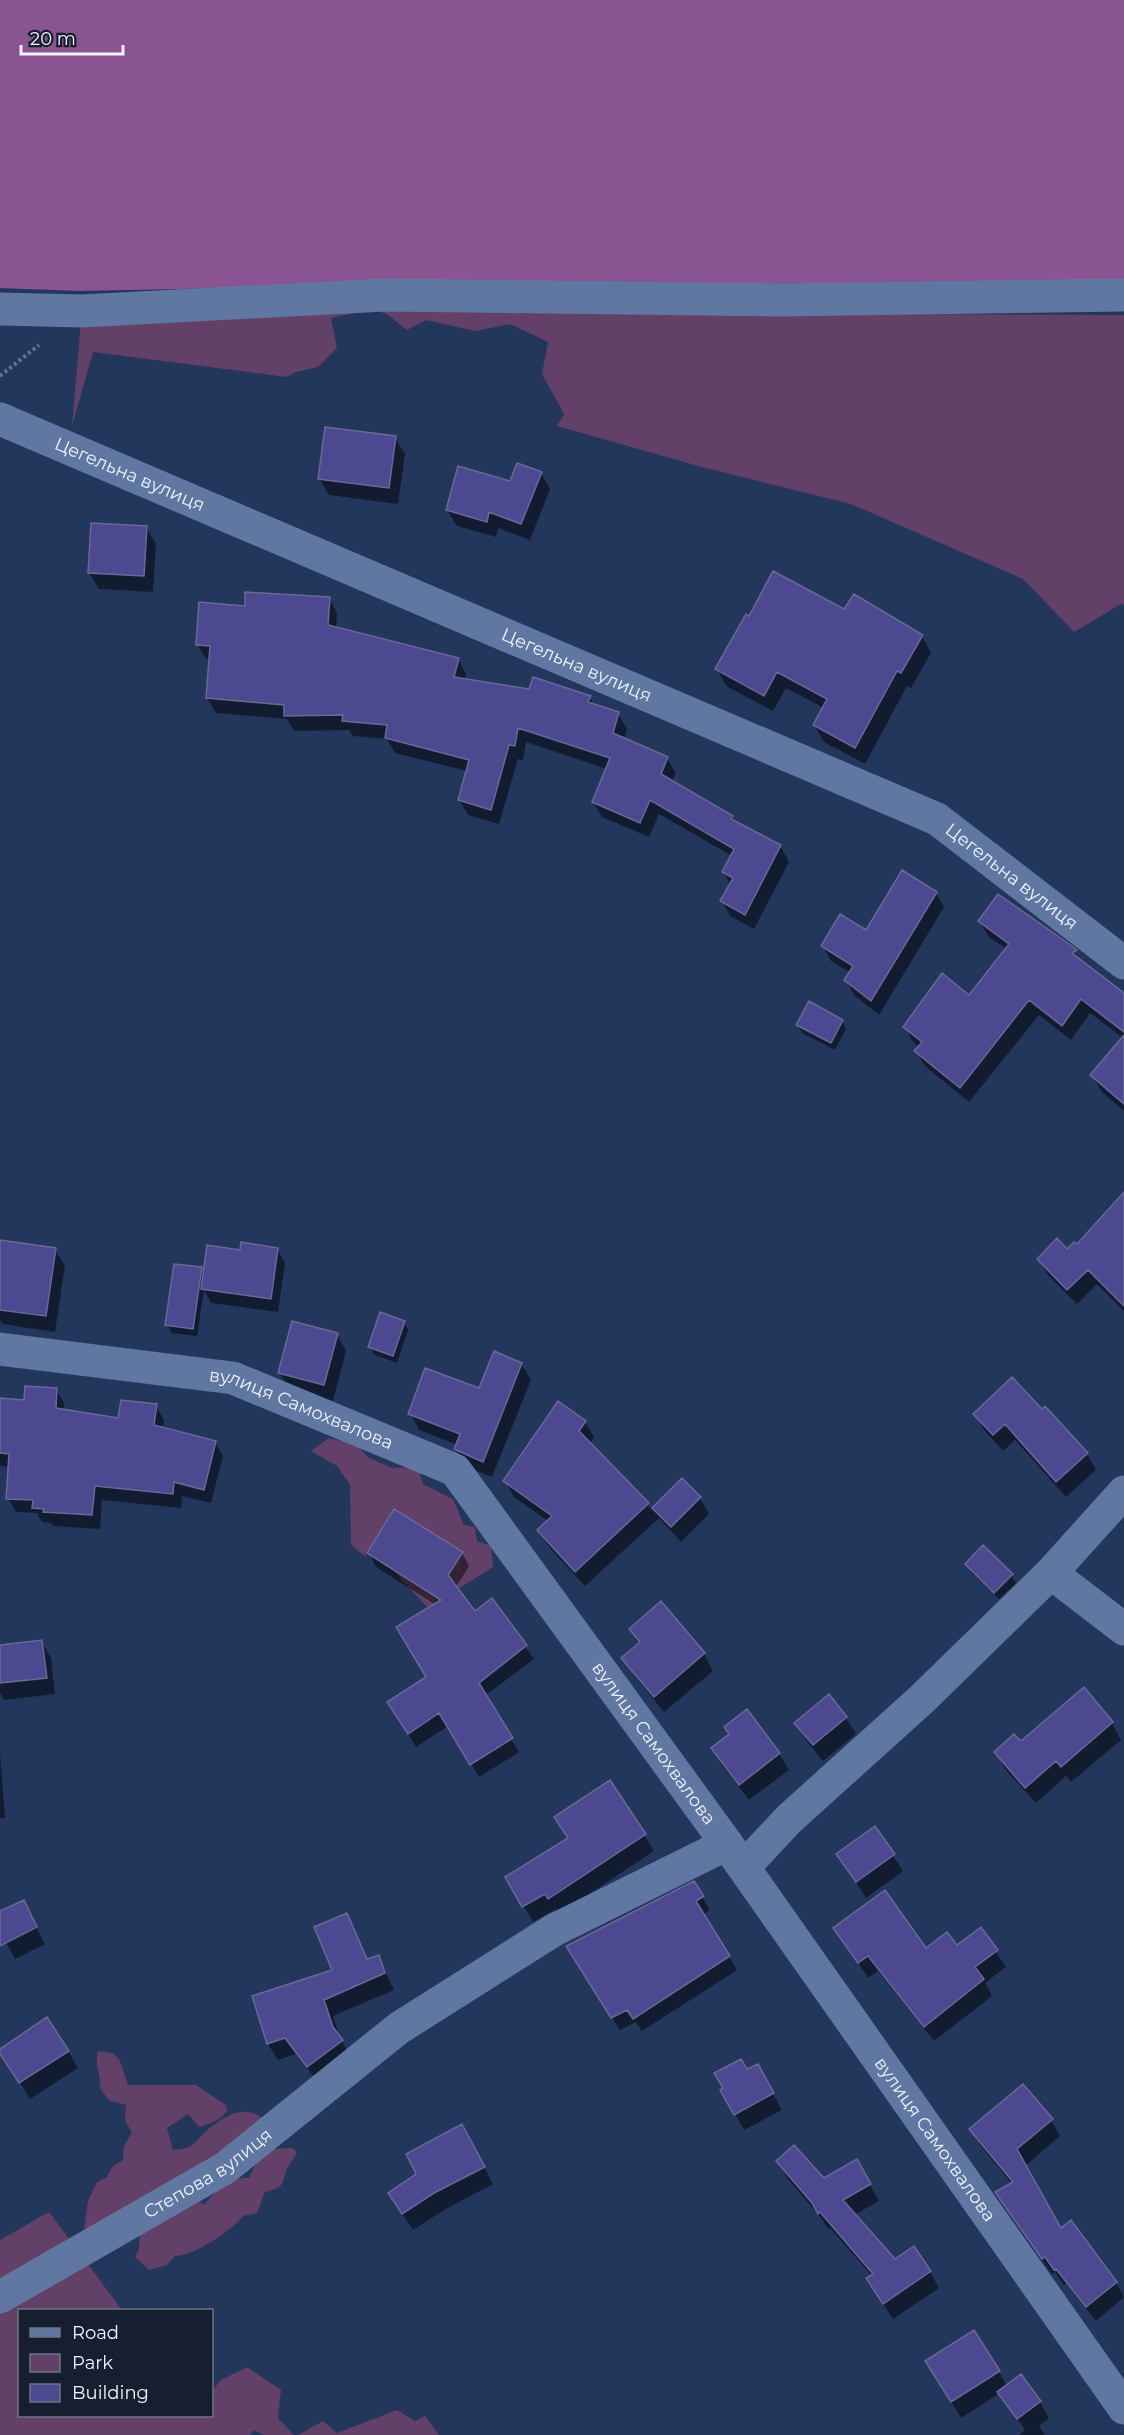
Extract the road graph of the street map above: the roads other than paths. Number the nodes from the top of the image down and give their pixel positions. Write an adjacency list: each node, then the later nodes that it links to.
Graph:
1 (1124, 295): 2 (street)
2 (0, 309)
3 (0, 418): 4 (street, Цегельна вулиця)
4 (1124, 963)
5 (0, 1349): 9 (street, вулиця Самохвалова)
6 (1124, 1492): 7 (street)
7 (1051, 1573): 8 (street); 9 (street)
8 (1124, 1629)
9 (735, 1855): 10 (street, Степова вулиця); 11 (street, вулиця Самохвалова)
10 (0, 2297)
11 (1124, 2408)

